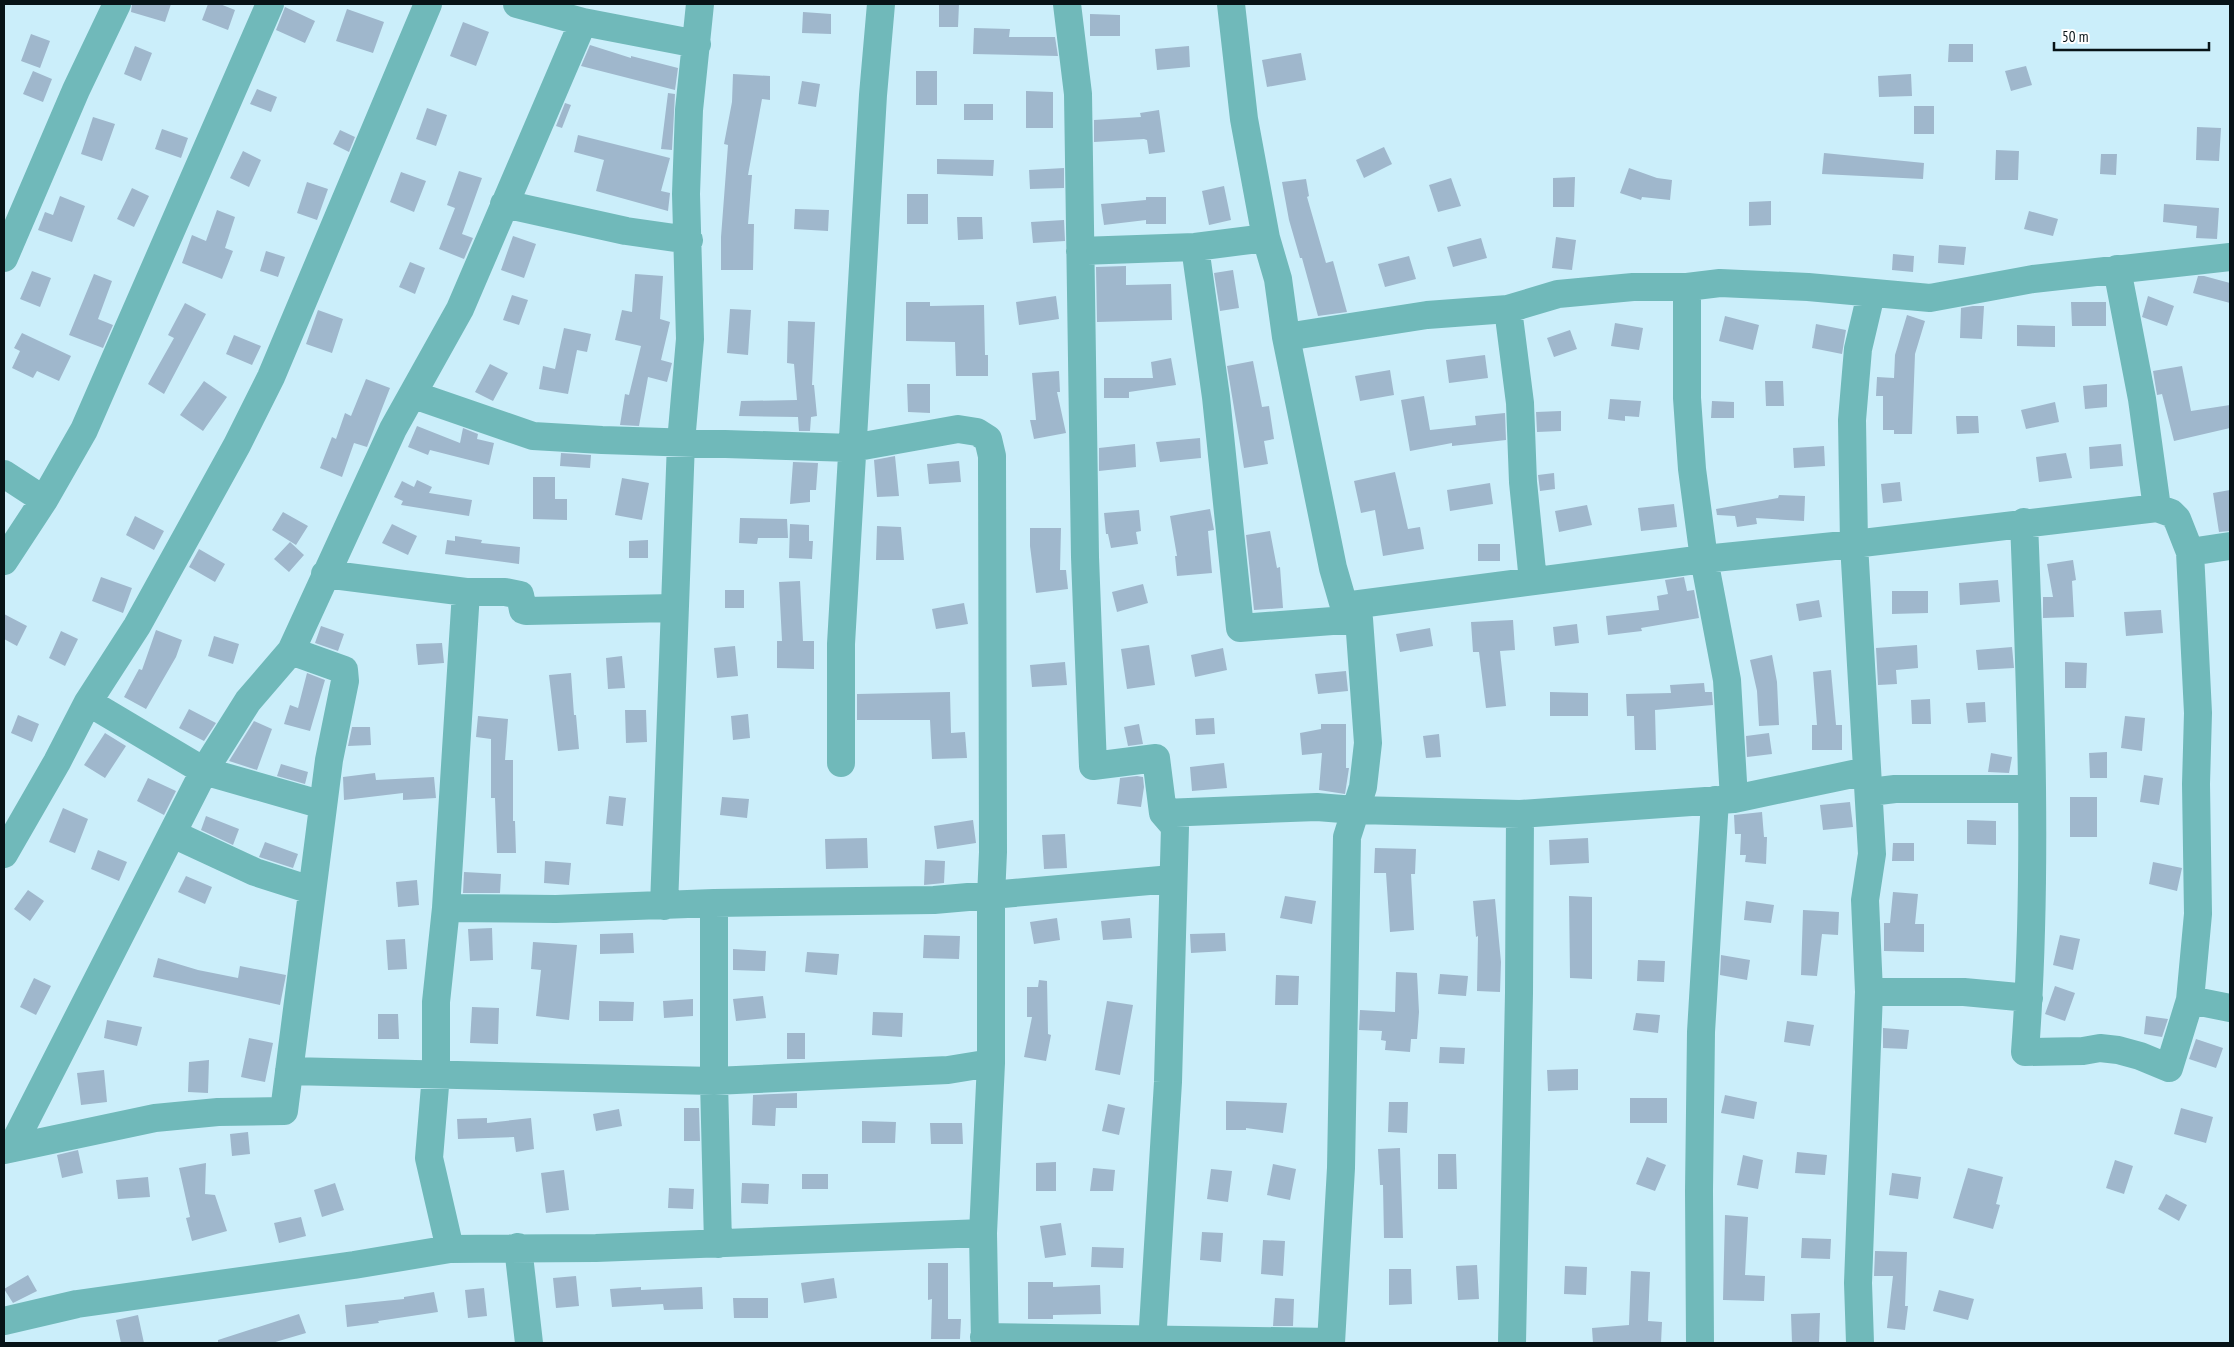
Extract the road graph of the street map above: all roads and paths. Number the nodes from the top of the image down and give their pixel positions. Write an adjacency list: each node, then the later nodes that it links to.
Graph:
1 (117, 4): 17 (street)
2 (270, 4): 27 (street)
3 (428, 4): 41 (street)
4 (517, 4): 9 (street)
5 (700, 4): 10 (street)
6 (881, 4): 25 (street)
7 (1067, 4): 15 (street)
8 (1231, 4): 12 (street)
9 (583, 22): 10 (street); 11 (street)
10 (697, 44): 13 (street)
11 (504, 204): 13 (street); 23 (street)
12 (1266, 238): 14 (street); 22 (street)
13 (689, 240): 24 (street)
14 (1195, 247): 15 (street); 39 (street)
15 (1080, 250): 49 (street)
16 (2230, 257): 18 (street)
17 (4, 258)
18 (2117, 269): 20 (street); 28 (street)
19 (1687, 287): 20 (street); 21 (street); 33 (street)
20 (1871, 294): 30 (street)
21 (1508, 309): 22 (street); 36 (street)
22 (1286, 338): 39 (street)
23 (414, 395): 24 (street); 35 (street)
24 (681, 442): 25 (street); 38 (street)
25 (852, 448): 42 (street); 55 (street)
26 (4, 474): 27 (street)
27 (44, 500): 34 (street)
28 (2157, 508): 29 (street); 32 (street)
29 (2024, 522): 30 (street); 45 (street)
30 (1854, 544): 33 (street); 44 (street)
31 (2230, 546): 32 (street)
32 (2190, 552): 61 (street)
33 (1704, 559): 36 (street); 46 (street)
34 (4, 561)
35 (325, 574): 37 (street); 40 (street)
36 (1533, 581): 39 (street)
37 (466, 592): 38 (street); 58 (street)
38 (674, 608): 57 (street)
39 (1351, 613): 48 (street)
40 (290, 651): 43 (street); 47 (street)
41 (88, 702): 43 (street); 52 (street)
42 (841, 763)
43 (204, 771): 47 (street); 51 (street)
44 (1868, 782): 45 (street); 46 (street); 59 (street)
45 (2031, 789): 60 (street)
46 (1724, 799): 50 (street); 78 (street)
47 (323, 805): 54 (street)
48 (1355, 810): 49 (street); 50 (street); 75 (street)
49 (1163, 812): 53 (street)
50 (1520, 814): 77 (street)
51 (173, 834): 54 (street); 67 (street)
52 (4, 854)
53 (1172, 879): 55 (street); 74 (street)
54 (311, 890): 64 (street)
55 (991, 897): 56 (street); 63 (street)
56 (714, 903): 57 (street); 66 (street)
57 (664, 906): 58 (street)
58 (446, 908): 65 (street)
59 (1869, 992): 60 (street); 79 (street)
60 (2029, 998): 61 (street)
61 (2190, 1000): 62 (street)
62 (2230, 1008)
63 (991, 1063): 66 (street); 68 (street)
64 (289, 1071): 65 (street); 67 (street)
65 (436, 1074): 66 (street); 71 (street)
66 (714, 1081): 69 (street)
67 (8, 1149)
68 (983, 1233): 69 (street); 73 (street)
69 (718, 1244): 70 (street)
70 (518, 1247): 71 (street); 76 (street)
71 (450, 1249): 72 (street)
72 (4, 1321)
73 (985, 1340): 74 (street)
74 (1152, 1342): 75 (street)
75 (1331, 1342)
76 (529, 1343)
77 (1512, 1343)
78 (1700, 1343)
79 (1860, 1343)

